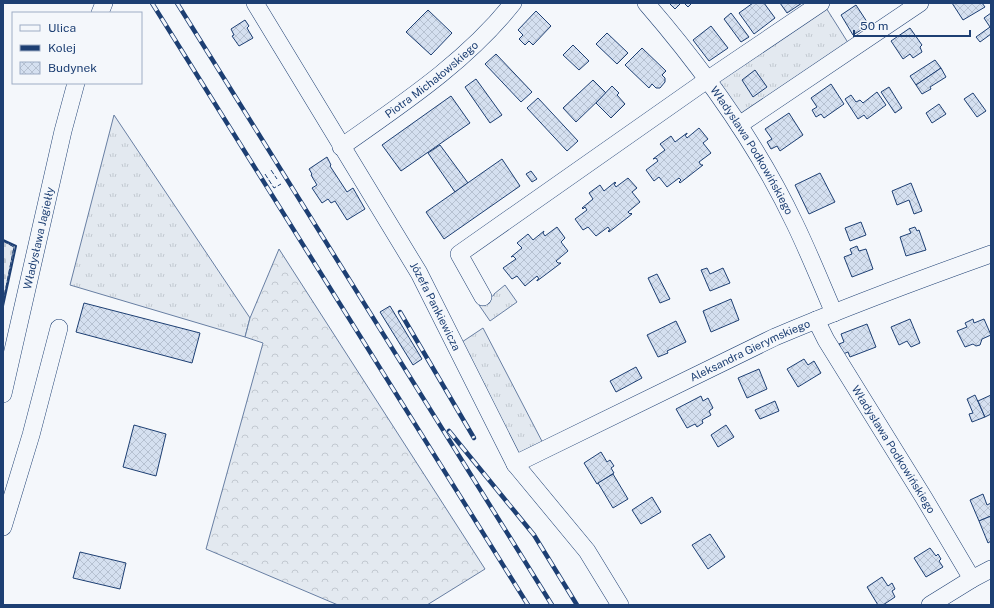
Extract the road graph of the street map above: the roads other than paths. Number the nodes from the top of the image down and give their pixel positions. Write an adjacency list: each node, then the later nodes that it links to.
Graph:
1 (255, 3): 9 (street, Józefa Pankiewicza)
2 (513, 3): 9 (street, Piotra Michałowskiego)
3 (646, 3): 6 (street, Władysława Podkowińskiego)
4 (821, 3): 6 (street)
5 (920, 3): 8 (street)
6 (707, 80): 8 (street, Władysława Podkowińskiego); 11 (street)
7 (76, 84): 15 (street, Władysława Jagiełły)
8 (739, 125): 12 (street, Władysława Podkowińskiego)
9 (341, 147): 16 (street, Józefa Pankiewicza)
10 (991, 254): 12 (street, Aleksandra Gierymskiego)
11 (483, 297)
12 (834, 313): 13 (street, Aleksandra Gierymskiego)
13 (816, 320): 16 (street, Aleksandra Gierymskiego); 19 (street, Władysława Podkowińskiego)
14 (59, 328): 17 (street)
15 (3, 394)
16 (516, 464): 20 (street, Józefa Pankiewicza)
17 (3, 527)
18 (991, 569): 19 (street)
19 (972, 579): 21 (street)
20 (620, 605)
21 (930, 605)

